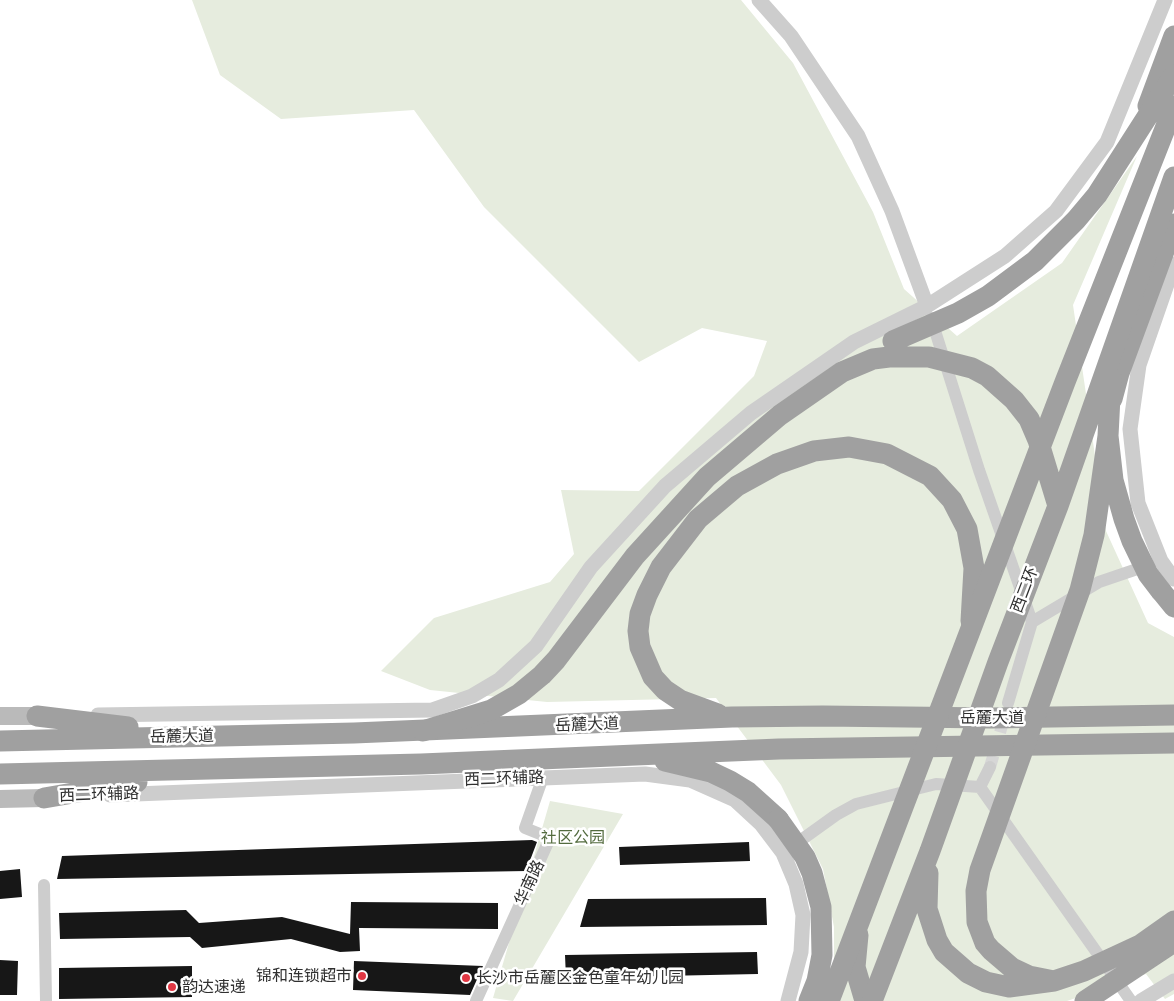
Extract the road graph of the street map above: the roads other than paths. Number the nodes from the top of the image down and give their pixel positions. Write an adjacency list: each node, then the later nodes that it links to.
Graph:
1 (759, 0): 13 (street)
2 (1165, 0): 13 (street)
3 (1173, 38): 4 (highway); 6 (highway, bridge)
4 (1169, 81): 6 (highway, bridge); 7 (highway, bridge)
5 (1174, 106): 7 (highway, bridge)
6 (1137, 134): 15 (highway, bridge)
7 (1160, 143): 23 (highway, bridge)
8 (1174, 177): 11 (highway, 西二环, bridge)
9 (1174, 193): 11 (highway, bridge)
10 (1174, 224): 16 (highway, bridge)
11 (1154, 235): 14 (highway, 西二环, bridge)
12 (1174, 264): 19 (street)
13 (927, 306): 22 (street); 27 (street)
14 (1113, 353): 16 (highway, bridge); 18 (highway, 西二环, bridge)
15 (842, 372): 18 (highway, bridge); 29 (highway, bridge)
16 (1109, 411): 17 (highway, bridge)
17 (1108, 436): 20 (highway, bridge); 49 (highway, bridge)
18 (1058, 506): 43 (highway, 西二环, bridge)
19 (1161, 561): 20 (street); 22 (street)
20 (1167, 585): 21 (highway)
21 (1174, 607)
22 (1032, 622): 24 (street)
23 (971, 627): 28 (highway); 47 (highway, bridge)
24 (1008, 703)
25 (1174, 715): 28 (highway, 岳麓大道)
26 (0, 716): 27 (main road)
27 (37, 716): 30 (highway)
28 (732, 718): 29 (highway, 岳麓大道)
29 (423, 731): 30 (highway, 岳麓大道)
30 (203, 736): 31 (highway, 岳麓大道)
31 (0, 741)
32 (1123, 744): 33 (highway, 岳麓大道); 34 (highway, 岳麓大道); 35 (highway)
33 (1174, 744)
34 (625, 755): 37 (highway, 岳麓大道); 55 (highway, bridge)
35 (1174, 759)
36 (990, 767): 40 (street)
37 (205, 770): 38 (highway, 岳麓大道); 41 (highway)
38 (0, 774)
39 (543, 777): 41 (street, 西二环辅路); 44 (street, 西二环辅路); 53 (street, 华南路)
40 (980, 788): 44 (street); 59 (street)
41 (44, 798): 42 (main road)
42 (0, 799)
43 (930, 851): 49 (highway, bridge); 57 (highway, 西二环, bridge)
44 (783, 853): 54 (street, 西二环辅路)
45 (44, 885): 52 (street)
46 (1174, 921): 49 (highway, bridge)
47 (860, 922): 51 (highway, bridge); 56 (highway, bridge)
48 (1174, 942): 58 (highway, bridge)
49 (1054, 981)
50 (1174, 981): 60 (street)
51 (861, 991)
52 (46, 1001)
53 (476, 1001)
54 (788, 1001)
55 (810, 1001)
56 (829, 1001)
57 (872, 1001)
58 (1085, 1001)
59 (1131, 1001)
60 (1141, 1001)

